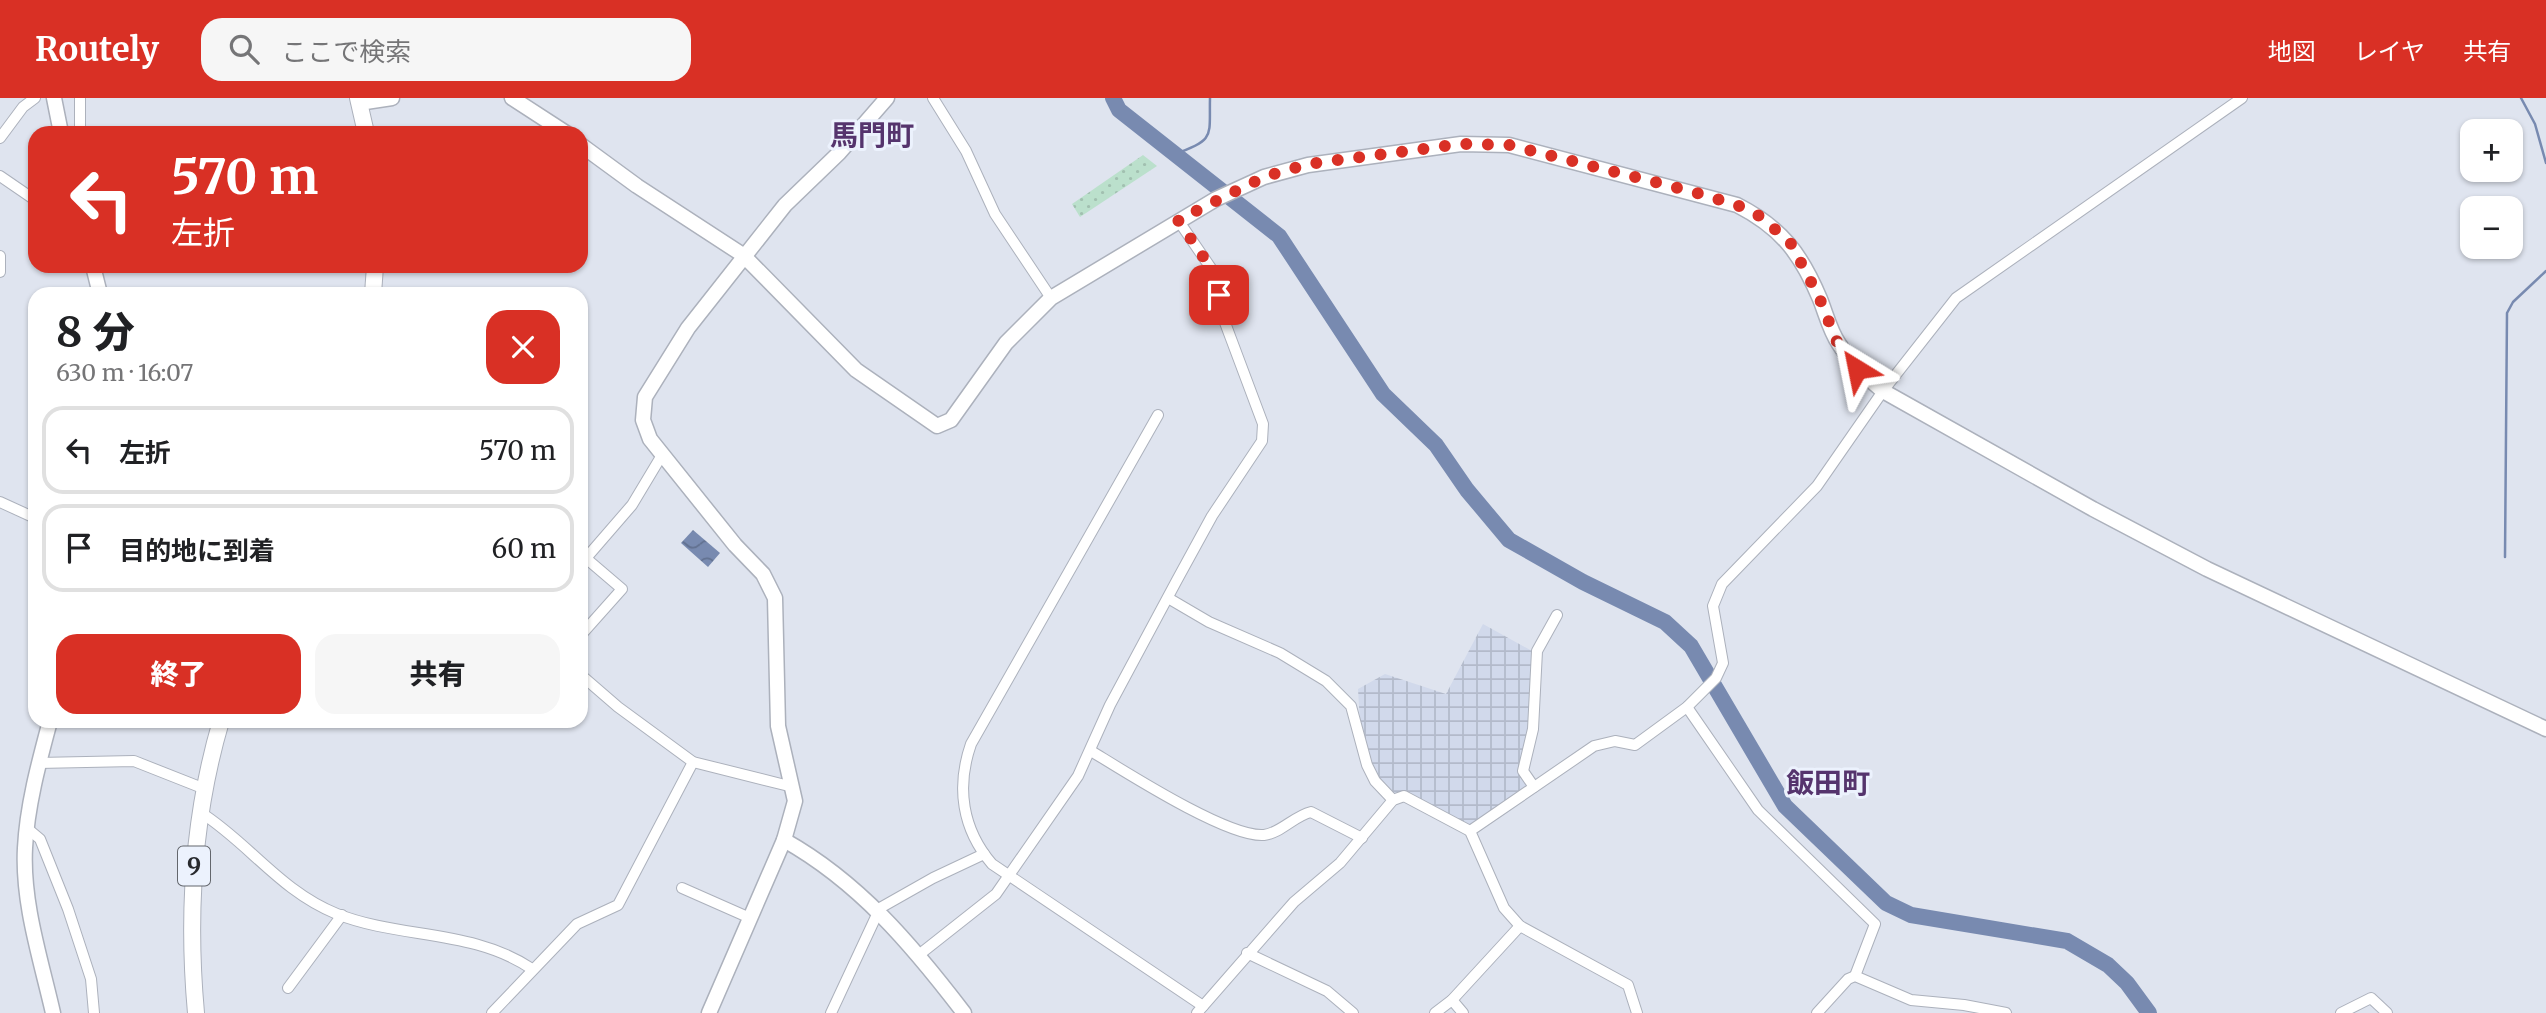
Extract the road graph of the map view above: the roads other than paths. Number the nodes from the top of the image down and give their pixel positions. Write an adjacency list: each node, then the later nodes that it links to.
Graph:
1 (35, 98): 14 (street)
2 (54, 98): 10 (street)
3 (80, 98): 11 (street)
4 (392, 98): 9 (street)
5 (512, 98): 13 (street)
6 (887, 98): 19 (street)
7 (933, 98): 22 (street)
8 (2242, 98): 23 (street)
9 (358, 101): 12 (main road)
10 (60, 126)
11 (80, 126)
12 (364, 126)
13 (554, 126)
14 (0, 138)
15 (588, 150): 19 (street)
16 (0, 176): 17 (street)
17 (28, 196)
18 (1178, 220): 22 (street); 23 (street); 30 (street)
19 (743, 255): 22 (street); 25 (street)
20 (0, 256): 21 (street)
21 (0, 272)
22 (1051, 298)
23 (1883, 391): 34 (street); 37 (street)
24 (1158, 415): 50 (street)
25 (662, 455): 28 (street); 41 (street)
26 (0, 502): 27 (street)
27 (28, 515)
28 (588, 552)
29 (588, 559): 32 (street)
30 (1168, 598): 38 (street); 44 (street)
31 (1557, 615): 42 (street)
32 (588, 627)
33 (588, 681): 39 (street)
34 (1687, 707): 42 (street); 60 (street)
35 (48, 728): 40 (street)
36 (219, 728): 43 (main road, 9)
37 (2546, 729)
38 (1091, 751): 48 (street); 51 (street)
39 (693, 762): 41 (street); 59 (street)
40 (38, 763): 43 (street); 46 (street)
41 (793, 787): 49 (street)
42 (1534, 787): 47 (street)
43 (205, 789): 45 (main road, 9)
44 (1393, 800): 47 (street); 48 (street)
45 (200, 812): 54 (street); 66 (main road, 9)
46 (28, 829): 64 (street); 65 (street)
47 (1470, 831): 56 (street)
48 (1362, 838): 57 (street)
49 (784, 840): 53 (street); 55 (street)
50 (984, 855): 51 (street); 53 (street)
51 (1007, 875): 58 (street); 63 (street)
52 (682, 888): 55 (street)
53 (878, 912): 58 (street); 69 (street)
54 (342, 915): 59 (street); 61 (street)
55 (750, 918): 68 (street)
56 (1520, 926): 62 (street); 74 (street)
57 (1247, 953): 63 (street); 71 (street)
58 (919, 954): 70 (street)
59 (531, 969): 67 (street)
60 (1855, 976): 75 (street); 76 (street)
61 (288, 988)
62 (1452, 1000): 72 (street); 73 (street)
63 (1200, 1010)
64 (53, 1013)
65 (94, 1013)
66 (196, 1013)
67 (492, 1013)
68 (709, 1013)
69 (831, 1013)
70 (964, 1013)
71 (1353, 1013)
72 (1435, 1013)
73 (1463, 1013)
74 (1637, 1013)
75 (1817, 1013)
76 (2006, 1013)
77 (2341, 1013): 78 (street)
78 (2387, 1013)

